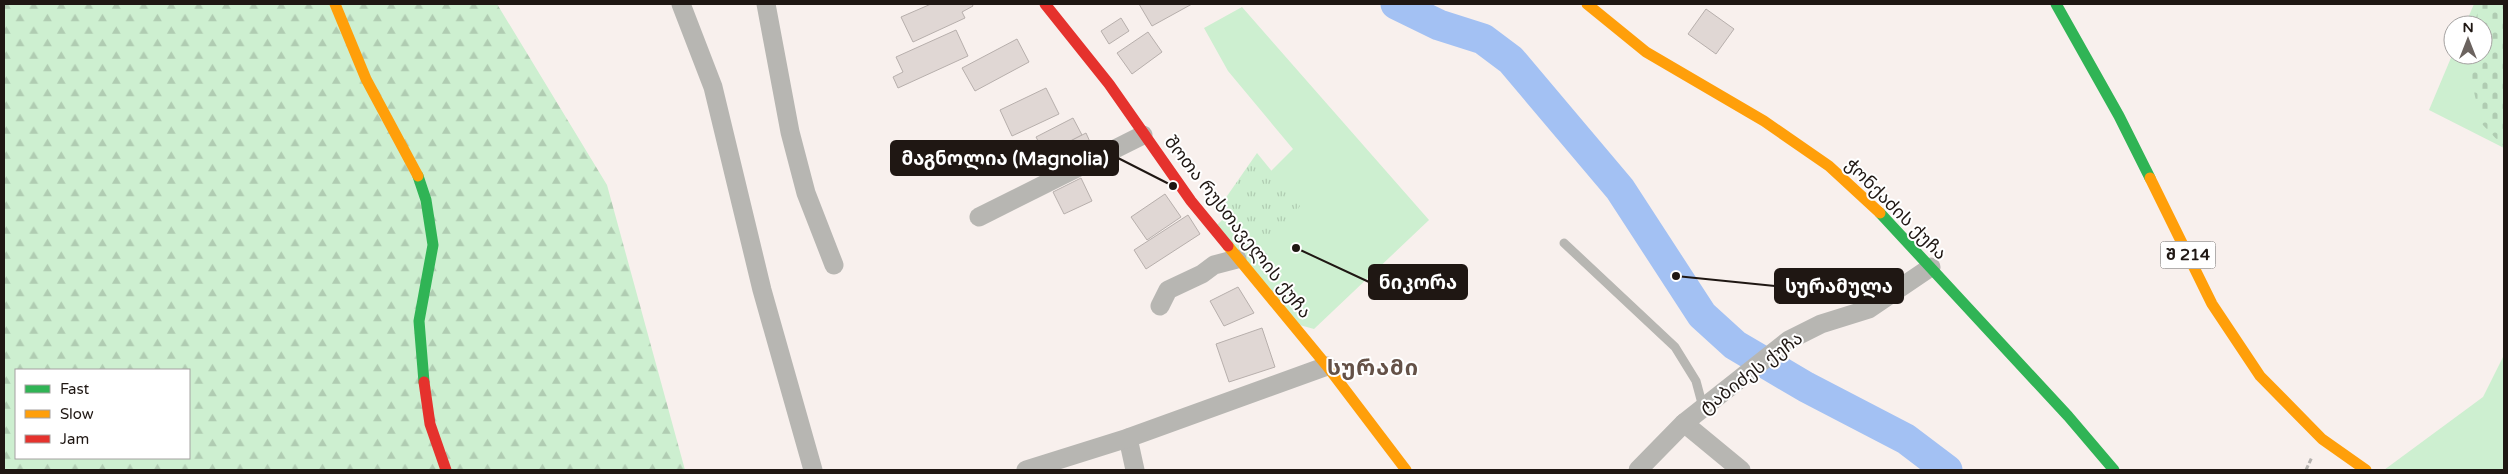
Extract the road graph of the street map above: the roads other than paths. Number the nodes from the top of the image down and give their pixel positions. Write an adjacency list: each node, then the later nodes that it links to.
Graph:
1 (335, 4): 18 (street)
2 (681, 4): 19 (street)
3 (766, 4): 11 (street)
4 (1045, 4): 7 (street, შოთა რუსთაველის ქუჩა)
5 (1587, 4): 12 (street, ჭონქაძის ქუჩა)
6 (2056, 4): 26 (street, შ 214)
7 (1143, 135): 8 (street); 10 (street, შოთა რუსთაველის ქუჩა)
8 (978, 217)
9 (1564, 243): 15 (lane)
10 (1237, 259): 13 (street); 14 (street, შოთა რუსთაველის ქუჩა)
11 (834, 265)
12 (1930, 267): 15 (street, ტაბიძეს ქუჩა); 25 (street, ჭონქაძის ქუჩა)
13 (1160, 306)
14 (1327, 366): 17 (street); 22 (street, შოთა რუსთაველის ქუჩა)
15 (1703, 407): 16 (street, ტაბიძეს ქუჩა)
16 (1684, 423): 23 (street, ტაბიძეს ქუჩა); 24 (street)
17 (1128, 438): 20 (street); 21 (street)
18 (446, 470)
19 (813, 470)
20 (1026, 470)
21 (1135, 470)
22 (1406, 470)
23 (1638, 470)
24 (1741, 470)
25 (2114, 470)
26 (2366, 470)

